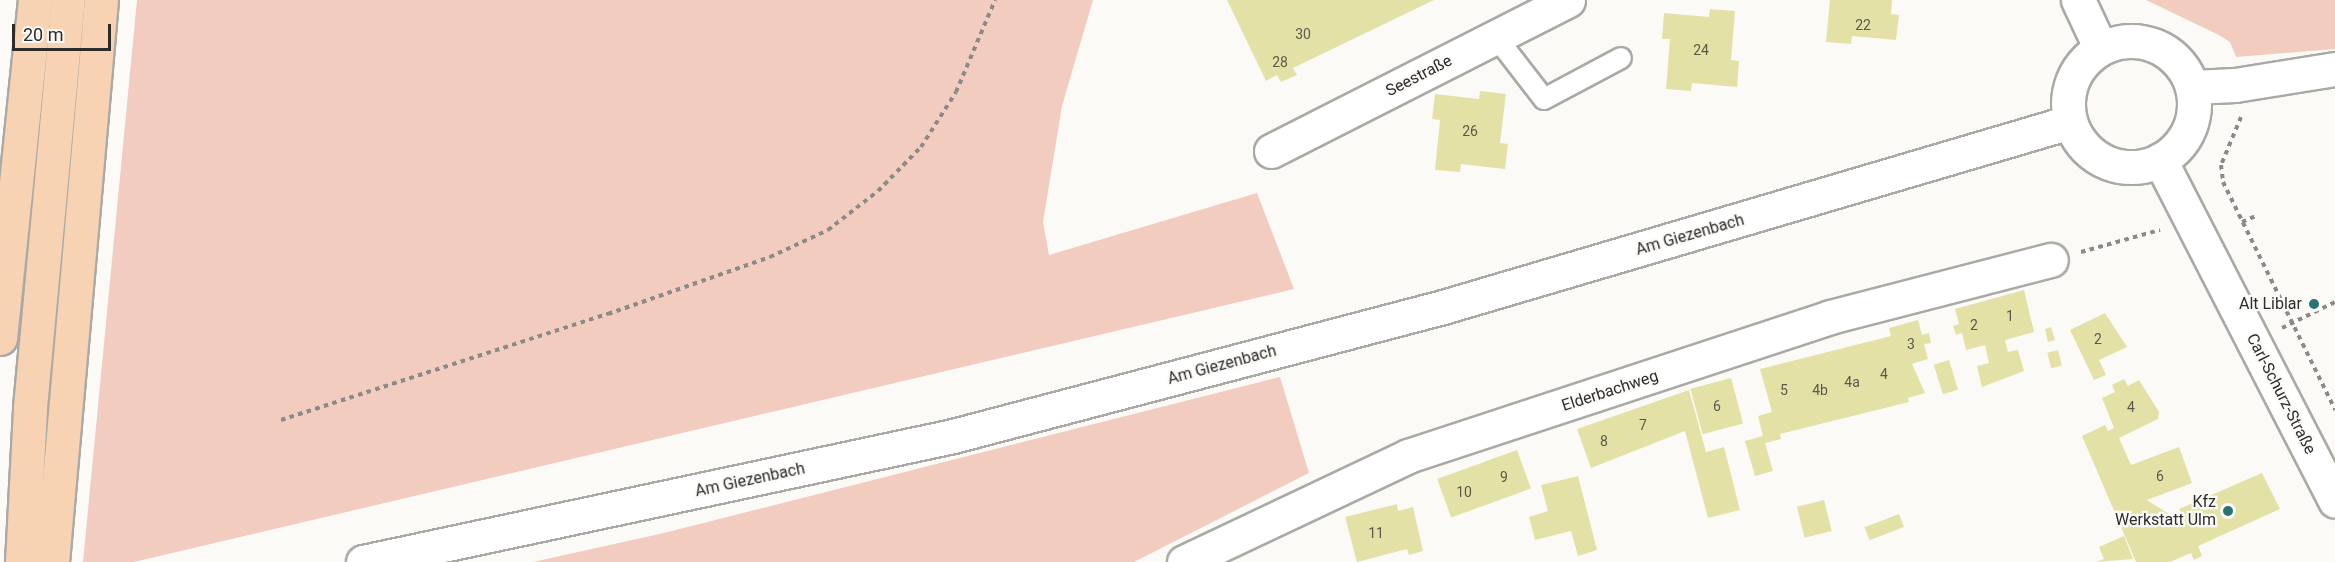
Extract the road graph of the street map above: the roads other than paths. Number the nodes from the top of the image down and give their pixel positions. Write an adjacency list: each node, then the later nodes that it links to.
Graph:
1 (35, 0): 15 (main road)
2 (68, 0): 17 (main road)
3 (101, 0): 18 (main road)
4 (1568, 0): 6 (street, Seestraße)
5 (2078, 0): 7 (street)
6 (1496, 37): 8 (lane); 12 (street, Seestraße)
7 (2100, 47): 10 (street); 11 (street)
8 (1621, 58)
9 (2335, 69): 10 (street)
10 (2192, 87): 13 (street)
11 (2070, 122): 13 (street); 19 (street, Am Giezenbach)
12 (1270, 151)
13 (2160, 160): 16 (street, Carl-Schurz-Straße)
14 (2051, 260): 20 (street, Elderbachweg)
15 (0, 338)
16 (2335, 501)
17 (22, 562)
18 (52, 562)
19 (363, 562)
20 (1184, 562)

